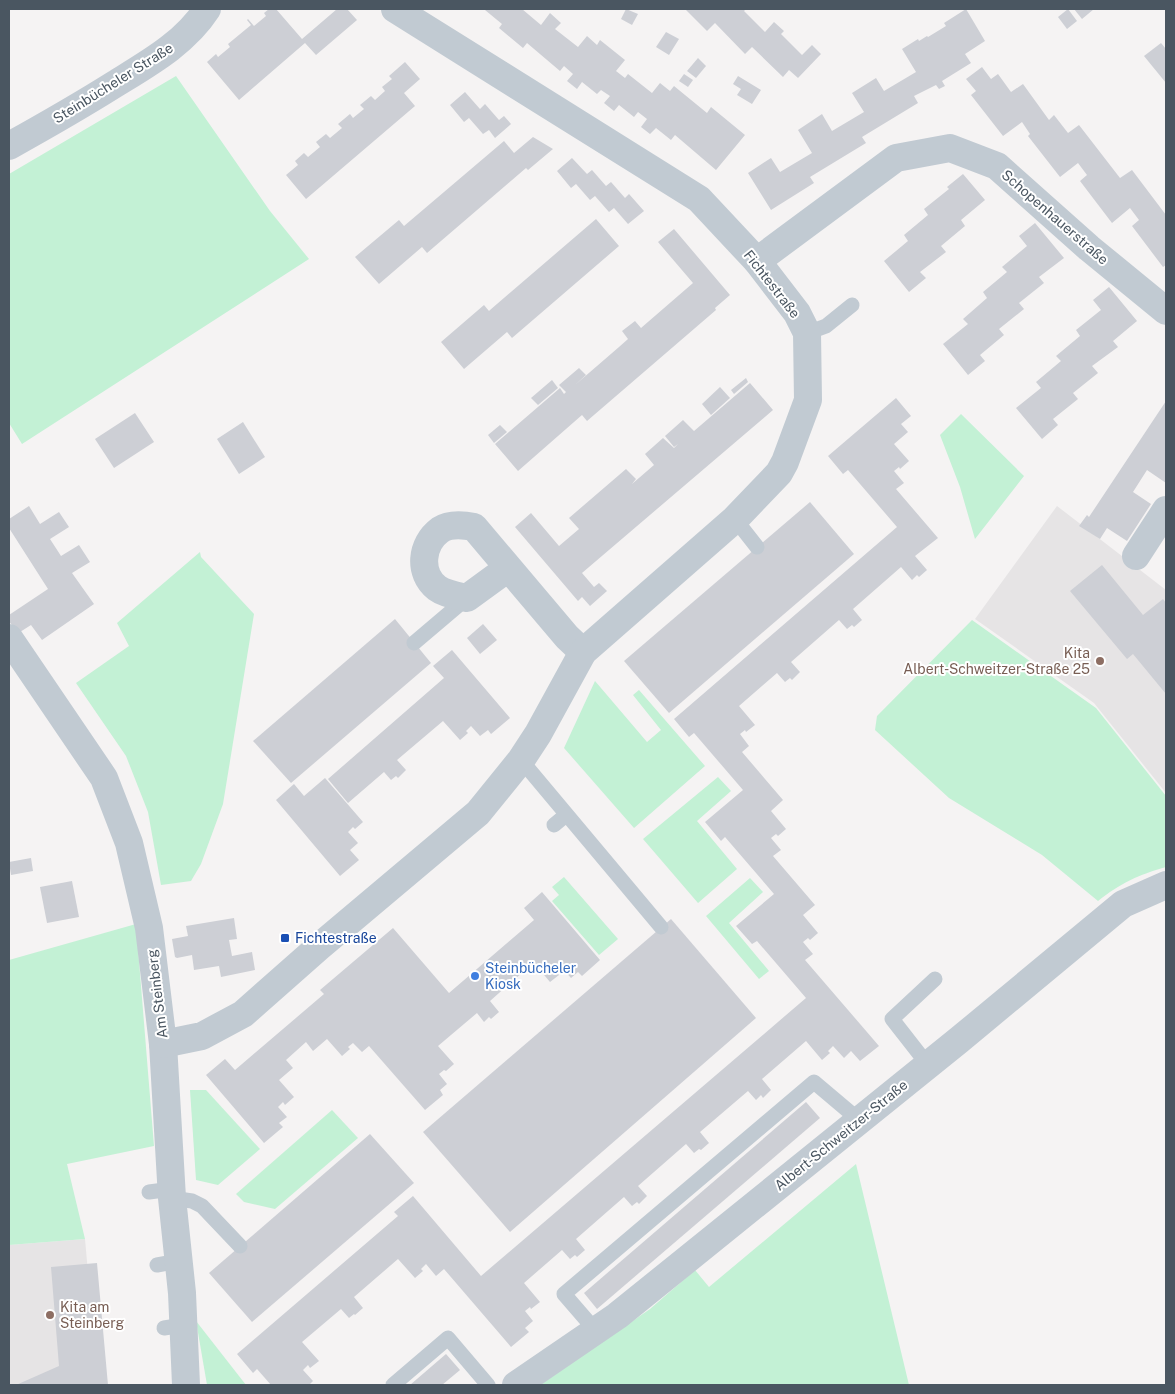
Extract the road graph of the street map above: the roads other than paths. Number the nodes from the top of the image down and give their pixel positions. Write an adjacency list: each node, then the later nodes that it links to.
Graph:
1 (207, 9): 3 (street, Steinbücheler Straße)
2 (408, 12): 4 (street, Fichtestraße)
3 (9, 146)
4 (757, 260): 6 (street, Schopenhauerstraße); 7 (street, Fichtestraße)
5 (852, 305): 7 (lane)
6 (1166, 311)
7 (807, 333): 9 (street, Fichtestraße)
8 (1166, 510): 11 (street)
9 (735, 519): 10 (lane); 16 (street, Fichtestraße)
10 (757, 547)
11 (1136, 556)
12 (508, 568): 13 (street); 13 (street); 16 (street)
13 (467, 598): 15 (lane)
14 (9, 638): 23 (street, Am Steinberg)
15 (414, 643)
16 (583, 652): 17 (street, Fichtestraße)
17 (521, 760): 18 (lane); 23 (street, Fichtestraße)
18 (566, 815): 19 (lane); 21 (lane)
19 (554, 826)
20 (1166, 885): 24 (street, Albert-Schweitzer-Straße)
21 (661, 927)
22 (935, 979): 24 (lane)
23 (163, 1044): 26 (street, Am Steinberg)
24 (928, 1065): 25 (street, Albert-Schweitzer-Straße)
25 (859, 1120): 28 (street, Albert-Schweitzer-Straße); 28 (lane)
26 (164, 1193): 27 (lane); 29 (street, Am Steinberg)
27 (240, 1246)
28 (596, 1331): 32 (street, Albert-Schweitzer-Straße)
29 (186, 1385)
30 (393, 1385): 31 (lane)
31 (488, 1385)
32 (516, 1385)

